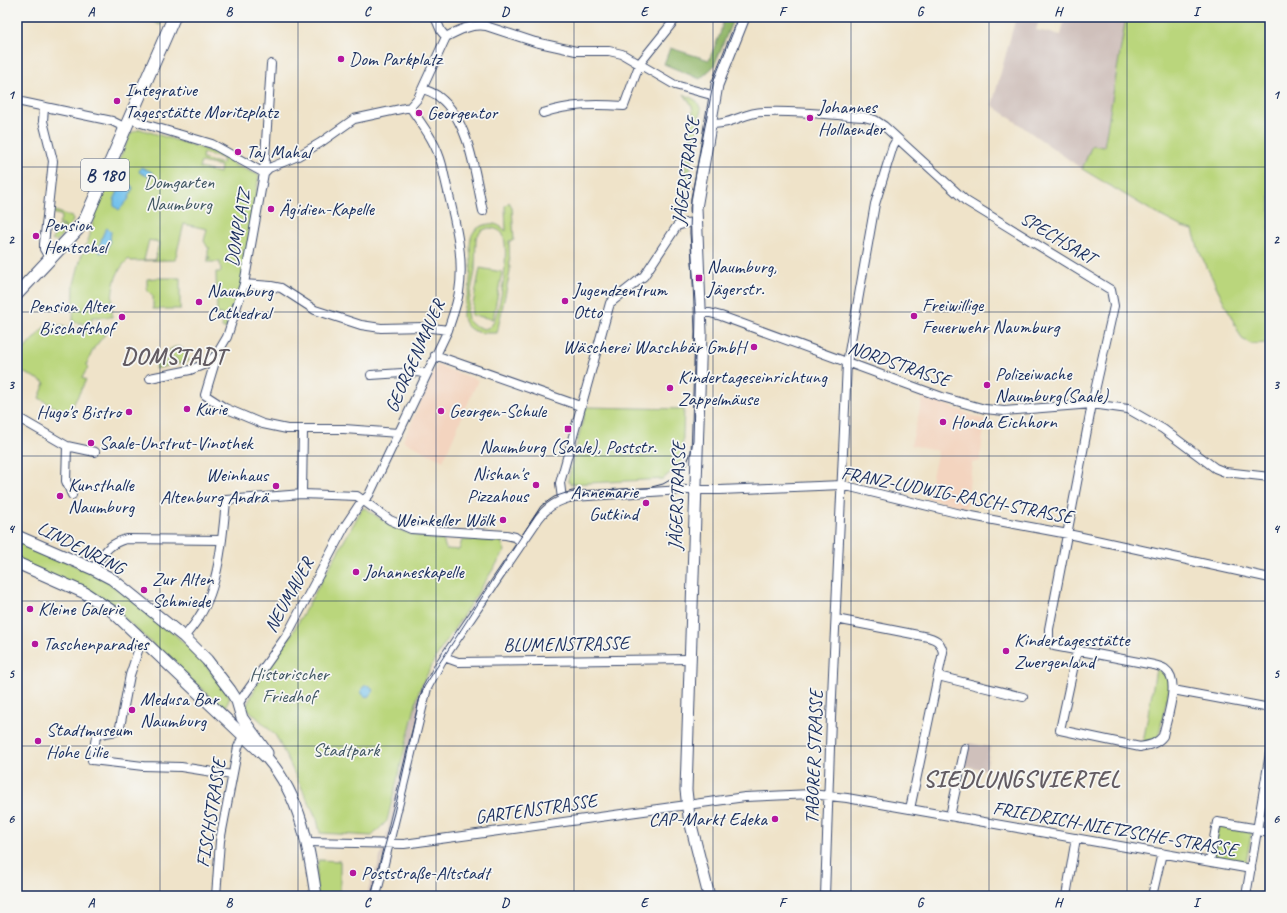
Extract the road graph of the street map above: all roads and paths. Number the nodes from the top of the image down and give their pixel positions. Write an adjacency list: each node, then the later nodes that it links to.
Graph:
1 (174, 17): 14 (main road, B 180)
2 (435, 17): 5 (street)
3 (677, 17): 7 (street)
4 (744, 17): 9 (main road, JÄGERSTRASSE)
5 (446, 37): 7 (street); 8 (street)
6 (271, 64): 17 (street, DOMPLATZ)
7 (640, 64): 9 (street); 13 (street)
8 (422, 89): 11 (street); 18 (street)
9 (715, 96): 15 (main road, JÄGERSTRASSE)
10 (17, 101): 12 (street, DOMPLATZ)
11 (410, 107): 17 (street); 24 (street, GEORGENMAUER)
12 (44, 108): 14 (street, DOMPLATZ); 20 (street)
13 (542, 113)
14 (128, 123): 17 (street, DOMPLATZ); 20 (main road, B 180)
15 (710, 123): 16 (street, SPECHSART); 19 (main road, JÄGERSTRASSE)
16 (897, 139): 27 (street, TABORER STRASSE); 31 (street, SPECHSART)
17 (264, 173): 21 (street, DOMPLATZ)
18 (483, 211)
19 (695, 222): 23 (main road, JÄGERSTRASSE); 32 (street)
20 (50, 259): 22 (main road, B 180)
21 (244, 284): 24 (street); 25 (street, DOMPLATZ)
22 (17, 294)
23 (701, 314): 27 (street, NORDSTRASSE); 40 (main road, JÄGERSTRASSE)
24 (448, 330): 26 (street, GEORGENMAUER)
25 (217, 354): 30 (street, DOMPLATZ); 34 (street)
26 (435, 355): 28 (street, GEORGENMAUER); 32 (street)
27 (847, 363): 31 (street, NORDSTRASSE); 39 (street, TABORER STRASSE)
28 (426, 374): 29 (street); 35 (street, GEORGENMAUER)
29 (371, 375)
30 (150, 378)
31 (1092, 404): 38 (street); 45 (street, SPECHSART)
32 (580, 406): 43 (street)
33 (17, 416): 36 (street)
34 (303, 430): 35 (street); 41 (street)
35 (398, 433): 44 (street, GEORGENMAUER)
36 (67, 446): 37 (street); 42 (street)
37 (95, 452)
38 (1270, 477)
39 (842, 485): 40 (street, FRANZ-LUDWIG-RASCH-STRASSE); 45 (street, FRANZ-LUDWIG-RASCH-STRASSE); 52 (street, TABORER STRASSE)
40 (695, 490): 43 (street, FRANZ-LUDWIG-RASCH-STRASSE); 57 (main road, JÄGERSTRASSE)
41 (302, 494): 44 (street); 47 (street)
42 (72, 495)
43 (562, 499): 48 (street)
44 (364, 500): 48 (street); 62 (street, NEUMAUER)
45 (1068, 534): 51 (street, FRANZ-LUDWIG-RASCH-STRASSE); 55 (street, SPECHSART)
46 (17, 536): 50 (main road, LINDENRING)
47 (222, 540): 50 (street); 53 (street)
48 (523, 542): 56 (street)
49 (17, 564): 54 (main road, LINDENRING)
50 (93, 569): 53 (main road, LINDENRING)
51 (1270, 578)
52 (836, 619): 58 (street); 68 (street, TABORER STRASSE)
53 (184, 637): 62 (main road, LINDENRING)
54 (142, 639): 63 (main road, LINDENRING); 67 (street)
55 (1077, 651): 59 (street, SPECHSART); 59 (street)
56 (444, 657): 57 (street, BLUMENSTRASSE); 76 (street)
57 (690, 659): 69 (main road, JÄGERSTRASSE)
58 (938, 676): 60 (street); 70 (street)
59 (1173, 690): 61 (street)
60 (1023, 697)
61 (1270, 708)
62 (239, 709): 63 (main road); 64 (main road, LINDENRING)
63 (230, 723): 64 (main road, LINDENRING)
64 (247, 734): 67 (street, FISCHSTRASSE); 75 (main road, LINDENRING)
65 (965, 748): 71 (street)
66 (1270, 753): 72 (street)
67 (232, 774): 80 (street, FISCHSTRASSE)
68 (828, 795): 69 (street, FRIEDRICH-NIETZSCHE-STRASSE); 70 (street, FRIEDRICH-NIETZSCHE-STRASSE); 84 (street, TABORER STRASSE)
69 (686, 805): 76 (street, GARTENSTRASSE); 83 (main road, JÄGERSTRASSE)
70 (910, 809): 71 (street, FRIEDRICH-NIETZSCHE-STRASSE)
71 (950, 816): 74 (street, FRIEDRICH-NIETZSCHE-STRASSE)
72 (1258, 831): 73 (street); 78 (street); 79 (street)
73 (1270, 833)
74 (1076, 838): 77 (street, FRIEDRICH-NIETZSCHE-STRASSE); 85 (street)
75 (307, 842): 76 (street, GARTENSTRASSE); 81 (main road, LINDENRING)
76 (389, 845): 82 (street)
77 (1162, 853): 78 (street, FRIEDRICH-NIETZSCHE-STRASSE); 86 (street)
78 (1210, 861): 79 (street, FRIEDRICH-NIETZSCHE-STRASSE)
79 (1251, 869): 87 (street)
80 (216, 896)
81 (316, 896)
82 (376, 896)
83 (708, 896)
84 (825, 896)
85 (1066, 896)
86 (1152, 896)
87 (1246, 896)

